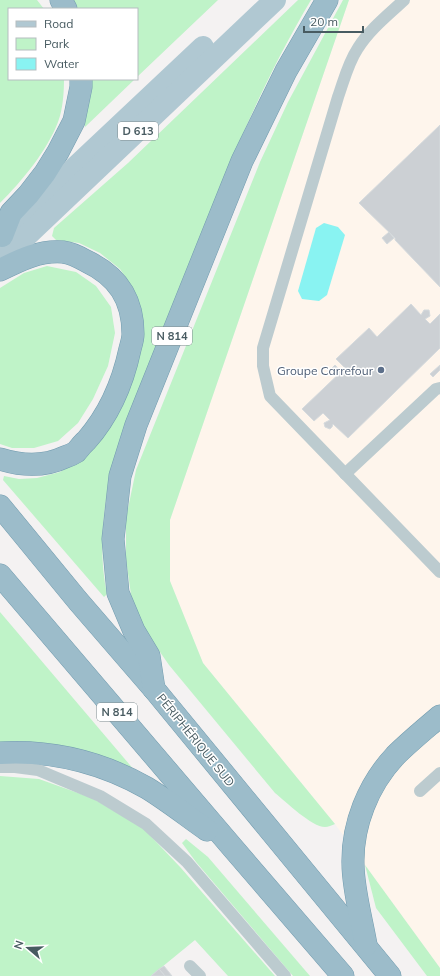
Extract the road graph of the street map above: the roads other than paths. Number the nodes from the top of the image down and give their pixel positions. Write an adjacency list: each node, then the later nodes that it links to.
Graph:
1 (253, 0): 6 (main road, D 613)
2 (275, 0): 7 (main road, D 613)
3 (327, 0): 15 (highway, N 814)
4 (404, 0): 11 (lane)
5 (81, 80): 6 (highway)
6 (1, 237)
7 (0, 261)
8 (0, 270): 10 (highway)
9 (440, 388): 11 (lane)
10 (0, 459)
11 (345, 474): 13 (lane)
12 (0, 506): 15 (highway, PÉRIPHÉRIQUE SUD)
13 (440, 572)
14 (0, 575): 21 (highway, N 814)
15 (154, 690): 22 (highway, PÉRIPHÉRIQUE SUD)
16 (440, 716): 22 (highway)
17 (0, 753): 21 (highway, N 814)
18 (0, 767): 25 (lane)
19 (440, 773): 20 (lane)
20 (420, 791)
21 (232, 847): 26 (highway, N 814)
22 (366, 947): 27 (highway, PÉRIPHÉRIQUE SUD)
23 (190, 966): 24 (lane)
24 (200, 976)
25 (285, 976)
26 (343, 976)
27 (390, 976)

